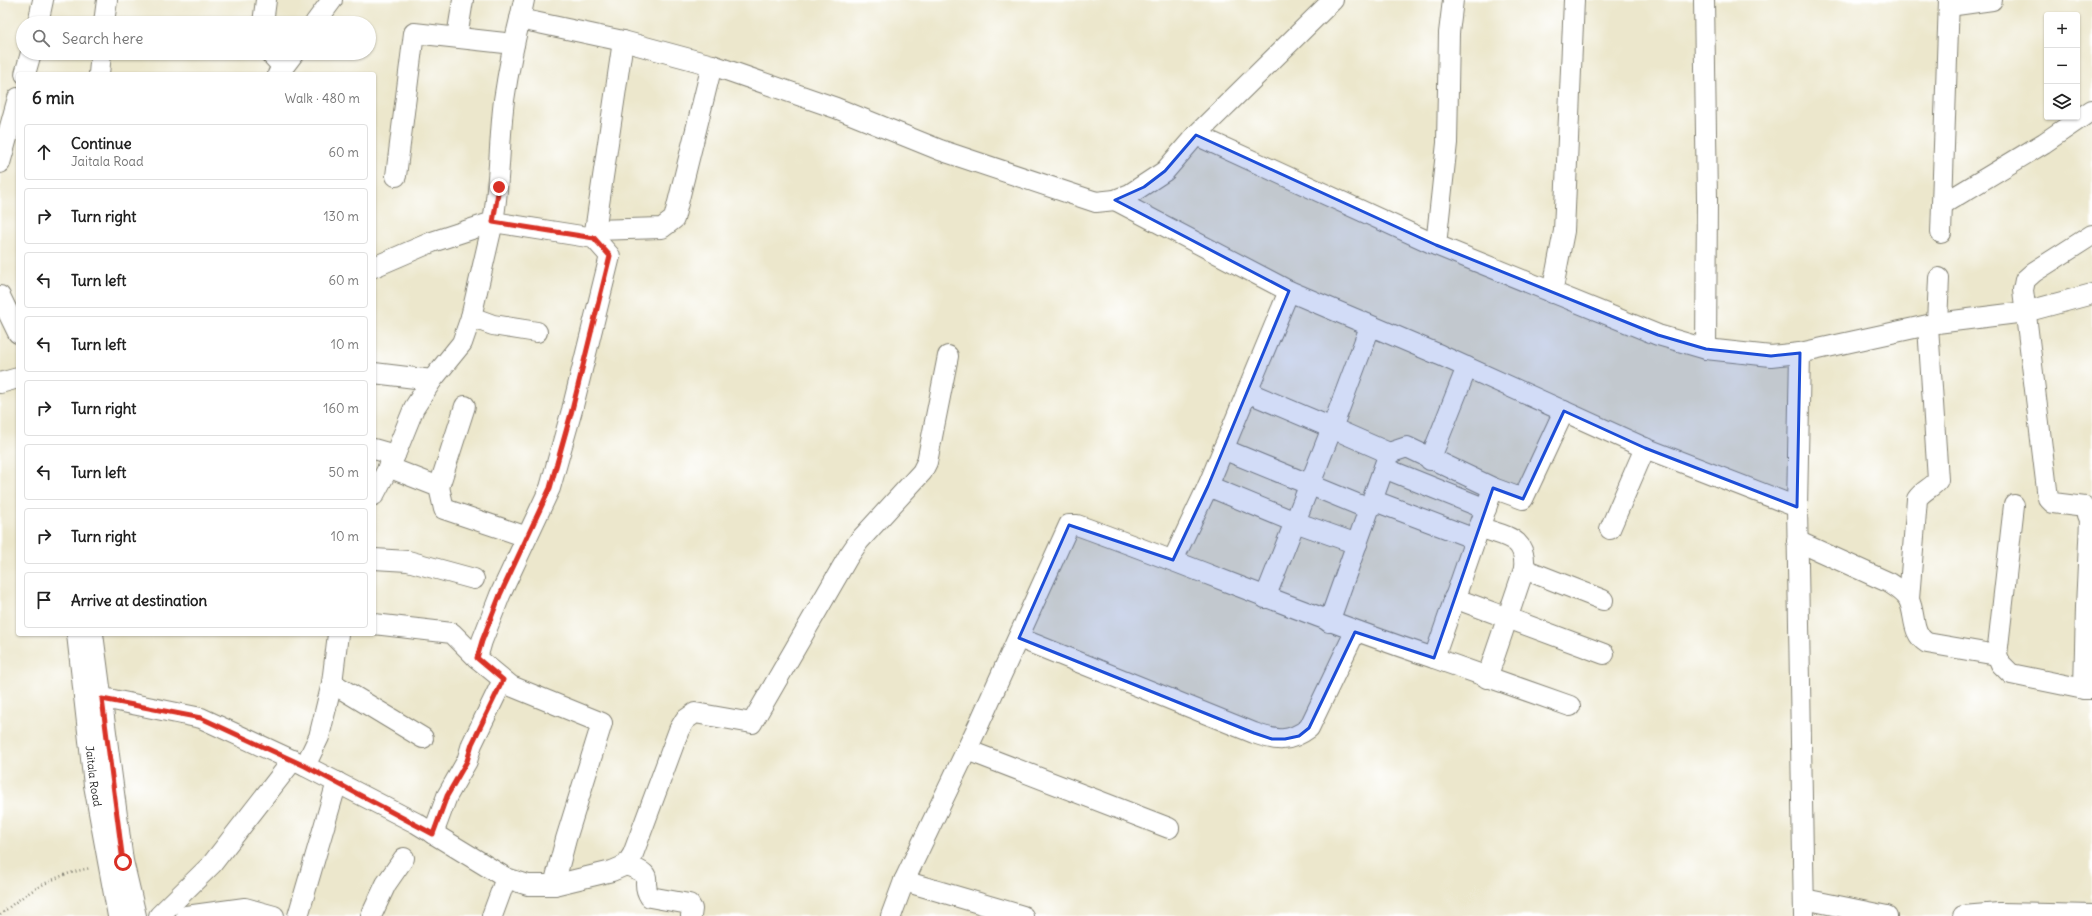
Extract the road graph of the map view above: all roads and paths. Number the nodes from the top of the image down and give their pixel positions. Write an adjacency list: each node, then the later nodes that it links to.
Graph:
1 (43, 0): 13 (street)
2 (107, 0): 14 (street)
3 (266, 0): 15 (street)
4 (332, 0): 16 (street)
5 (463, 0): 18 (street)
6 (524, 0): 17 (street)
7 (1333, 0): 28 (street)
8 (1453, 0): 37 (street)
9 (1574, 0): 41 (street)
10 (1704, 0): 50 (street)
11 (1992, 0): 12 (street)
12 (1949, 3): 32 (street)
13 (40, 16)
14 (105, 16)
15 (264, 16)
16 (321, 16)
17 (520, 19): 19 (street); 20 (street)
18 (457, 37): 20 (street); 30 (street)
19 (623, 41): 23 (street); 35 (street)
20 (514, 44): 33 (street)
21 (28, 60): 24 (street)
22 (100, 60): 25 (street)
23 (712, 65): 31 (street); 35 (street)
24 (25, 72)
25 (99, 72)
26 (2092, 110): 32 (street)
27 (16, 111): 29 (street)
28 (1196, 135): 31 (street); 37 (street)
29 (0, 163)
30 (396, 176)
31 (1115, 200): 40 (street)
32 (1943, 204): 34 (street)
33 (493, 222): 35 (street); 38 (street); 45 (street)
34 (1942, 233)
35 (595, 234): 79 (street)
36 (2092, 235): 44 (street)
37 (1436, 245): 41 (street)
38 (376, 266)
39 (1939, 278): 47 (street)
40 (1289, 291): 48 (street); 58 (street)
41 (1552, 293): 50 (street)
42 (2092, 294): 44 (street)
43 (0, 296): 46 (street)
44 (2025, 312): 47 (street); 105 (street)
45 (471, 317): 49 (street); 56 (street)
46 (16, 323)
47 (1932, 324): 51 (street); 88 (street)
48 (1370, 327): 53 (street); 61 (street)
49 (537, 332)
50 (1706, 349): 51 (street)
51 (1800, 353): 75 (street)
52 (948, 356): 116 (street)
53 (1466, 367): 60 (street); 66 (street)
54 (376, 373): 56 (street)
55 (16, 379): 57 (street)
56 (432, 380): 67 (street)
57 (0, 383)
58 (1247, 392): 61 (street); 63 (street)
59 (465, 406): 70 (street)
60 (1564, 410): 62 (street); 71 (street)
61 (1332, 428): 65 (street); 68 (street)
62 (1645, 448): 75 (street); 78 (street)
63 (1223, 449): 68 (street); 69 (street)
64 (376, 450): 67 (street)
65 (1386, 460): 66 (street); 73 (street); 77 (street)
66 (1430, 460): 71 (street)
67 (392, 461): 70 (street); 72 (street)
68 (1310, 485): 73 (street); 76 (street)
69 (1208, 486): 76 (street); 83 (street)
70 (439, 487): 79 (street)
71 (1493, 488): 77 (street)
72 (376, 491)
73 (1371, 504): 77 (street); 81 (street)
74 (2014, 505): 99 (street)
75 (1796, 507): 80 (street)
76 (1296, 522): 81 (street); 86 (street)
77 (1480, 525): 84 (street); 87 (street)
78 (1610, 529)
79 (527, 537): 100 (street)
80 (1797, 541): 88 (street); 120 (street)
81 (1357, 544): 91 (street)
82 (376, 559): 85 (street)
83 (1173, 560): 86 (street); 97 (street)
84 (1524, 569): 89 (street); 90 (street)
85 (474, 579)
86 (1265, 598): 91 (street)
87 (1454, 598): 90 (street); 101 (street)
88 (1909, 599): 99 (street)
89 (1603, 600)
90 (1508, 618): 98 (street); 102 (street)
91 (1329, 622): 93 (street)
92 (376, 624): 100 (street)
93 (1355, 632): 97 (street); 101 (street)
94 (78, 636): 106 (street, Jaitala Road)
95 (93, 636): 106 (street, Jaitala Road)
96 (338, 636): 104 (street)
97 (1019, 638): 109 (street)
98 (1604, 654)
99 (1997, 655): 105 (street)
100 (477, 658): 103 (street)
101 (1434, 658): 102 (street)
102 (1487, 678): 107 (street)
103 (503, 680): 113 (street); 119 (street)
104 (332, 683): 108 (street); 110 (street)
105 (2088, 689)
106 (93, 697): 110 (street); 115 (street, Jaitala Road); 125 (street, Jaitala Road)
107 (1570, 706)
108 (423, 738)
109 (967, 750): 112 (street); 118 (street)
110 (299, 763): 111 (street); 126 (street)
111 (337, 782): 113 (street); 129 (street)
112 (1169, 828)
113 (433, 834): 117 (street)
114 (404, 858): 130 (street)
115 (108, 864): 121 (path); 124 (street, Jaitala Road)
116 (626, 865): 119 (street); 132 (street)
117 (506, 878): 119 (street); 131 (street)
118 (904, 881): 133 (street); 134 (street)
119 (554, 885)
120 (1804, 908): 135 (street)
121 (0, 914)
122 (2000, 915): 123 (street); 136 (street)
123 (2087, 915)
124 (118, 916)
125 (136, 916)
126 (159, 916)
127 (187, 916): 128 (street)
128 (274, 916)
129 (298, 916)
130 (371, 916)
131 (492, 916)
132 (691, 916)
133 (891, 916)
134 (1023, 916)
135 (1888, 916)
136 (1962, 916)

